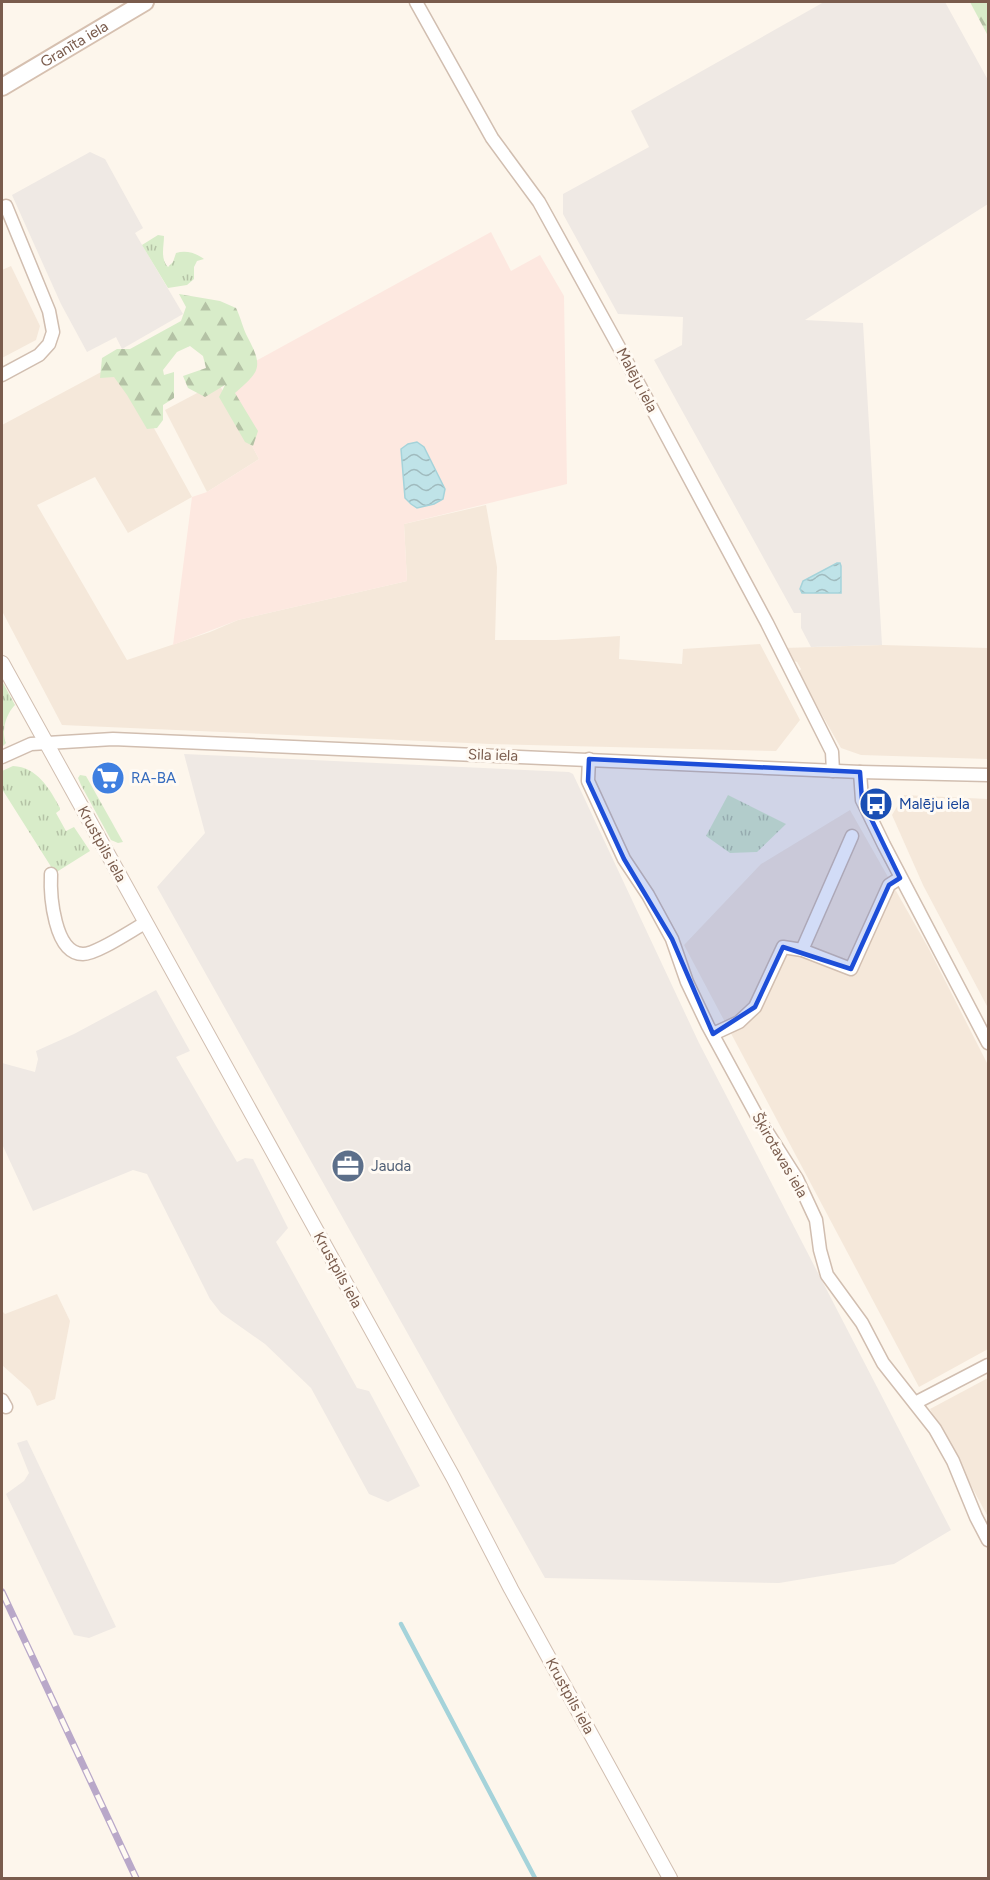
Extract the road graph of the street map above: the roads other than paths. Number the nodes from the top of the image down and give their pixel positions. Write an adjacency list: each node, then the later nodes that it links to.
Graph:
1 (146, 2): 3 (main road, Granīta iela)
2 (416, 2): 10 (street, Malēju iela)
3 (2, 87)
4 (6, 206): 5 (street)
5 (2, 375)
6 (2, 663): 7 (street, Krustpils iela)
7 (47, 742): 8 (street, Sila iela); 9 (street, Sila iela); 16 (street, Krustpils iela)
8 (2, 757)
9 (589, 759): 10 (street, Sila iela); 18 (street, Šķirotavas iela)
10 (833, 771): 11 (street, Sila iela)
11 (860, 772): 12 (street, Sila iela); 15 (street)
12 (988, 775)
13 (852, 836): 17 (street)
14 (51, 874): 16 (street)
15 (900, 878): 17 (street); 19 (street)
16 (145, 922): 23 (street, Krustpils iela)
17 (802, 950): 18 (street)
18 (713, 1034): 21 (street, Šķirotavas iela)
19 (988, 1043)
20 (988, 1365): 21 (street)
21 (915, 1403): 22 (street, Šķirotavas iela)
22 (988, 1540)
23 (670, 1878)

